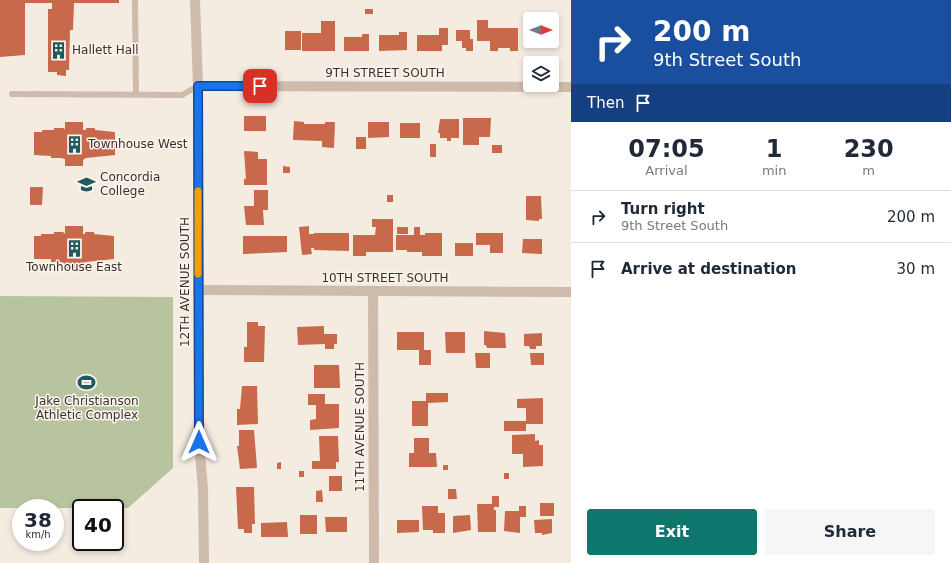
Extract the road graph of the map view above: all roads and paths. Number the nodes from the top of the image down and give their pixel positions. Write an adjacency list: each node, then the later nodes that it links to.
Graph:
1 (135, 0): 6 (lane)
2 (195, 0): 3 (street, 12TH AVENUE SOUTH)
3 (198, 86): 4 (street, 9TH STREET SOUTH); 6 (lane); 7 (street, 12TH AVENUE SOUTH)
4 (571, 87)
5 (12, 94): 6 (lane)
6 (136, 94)
7 (198, 290): 8 (street, 10TH STREET SOUTH); 10 (street, 12TH AVENUE SOUTH)
8 (373, 291): 9 (street, 10TH STREET SOUTH); 11 (street, 11TH AVENUE SOUTH)
9 (571, 292)
10 (204, 563)
11 (374, 563)

